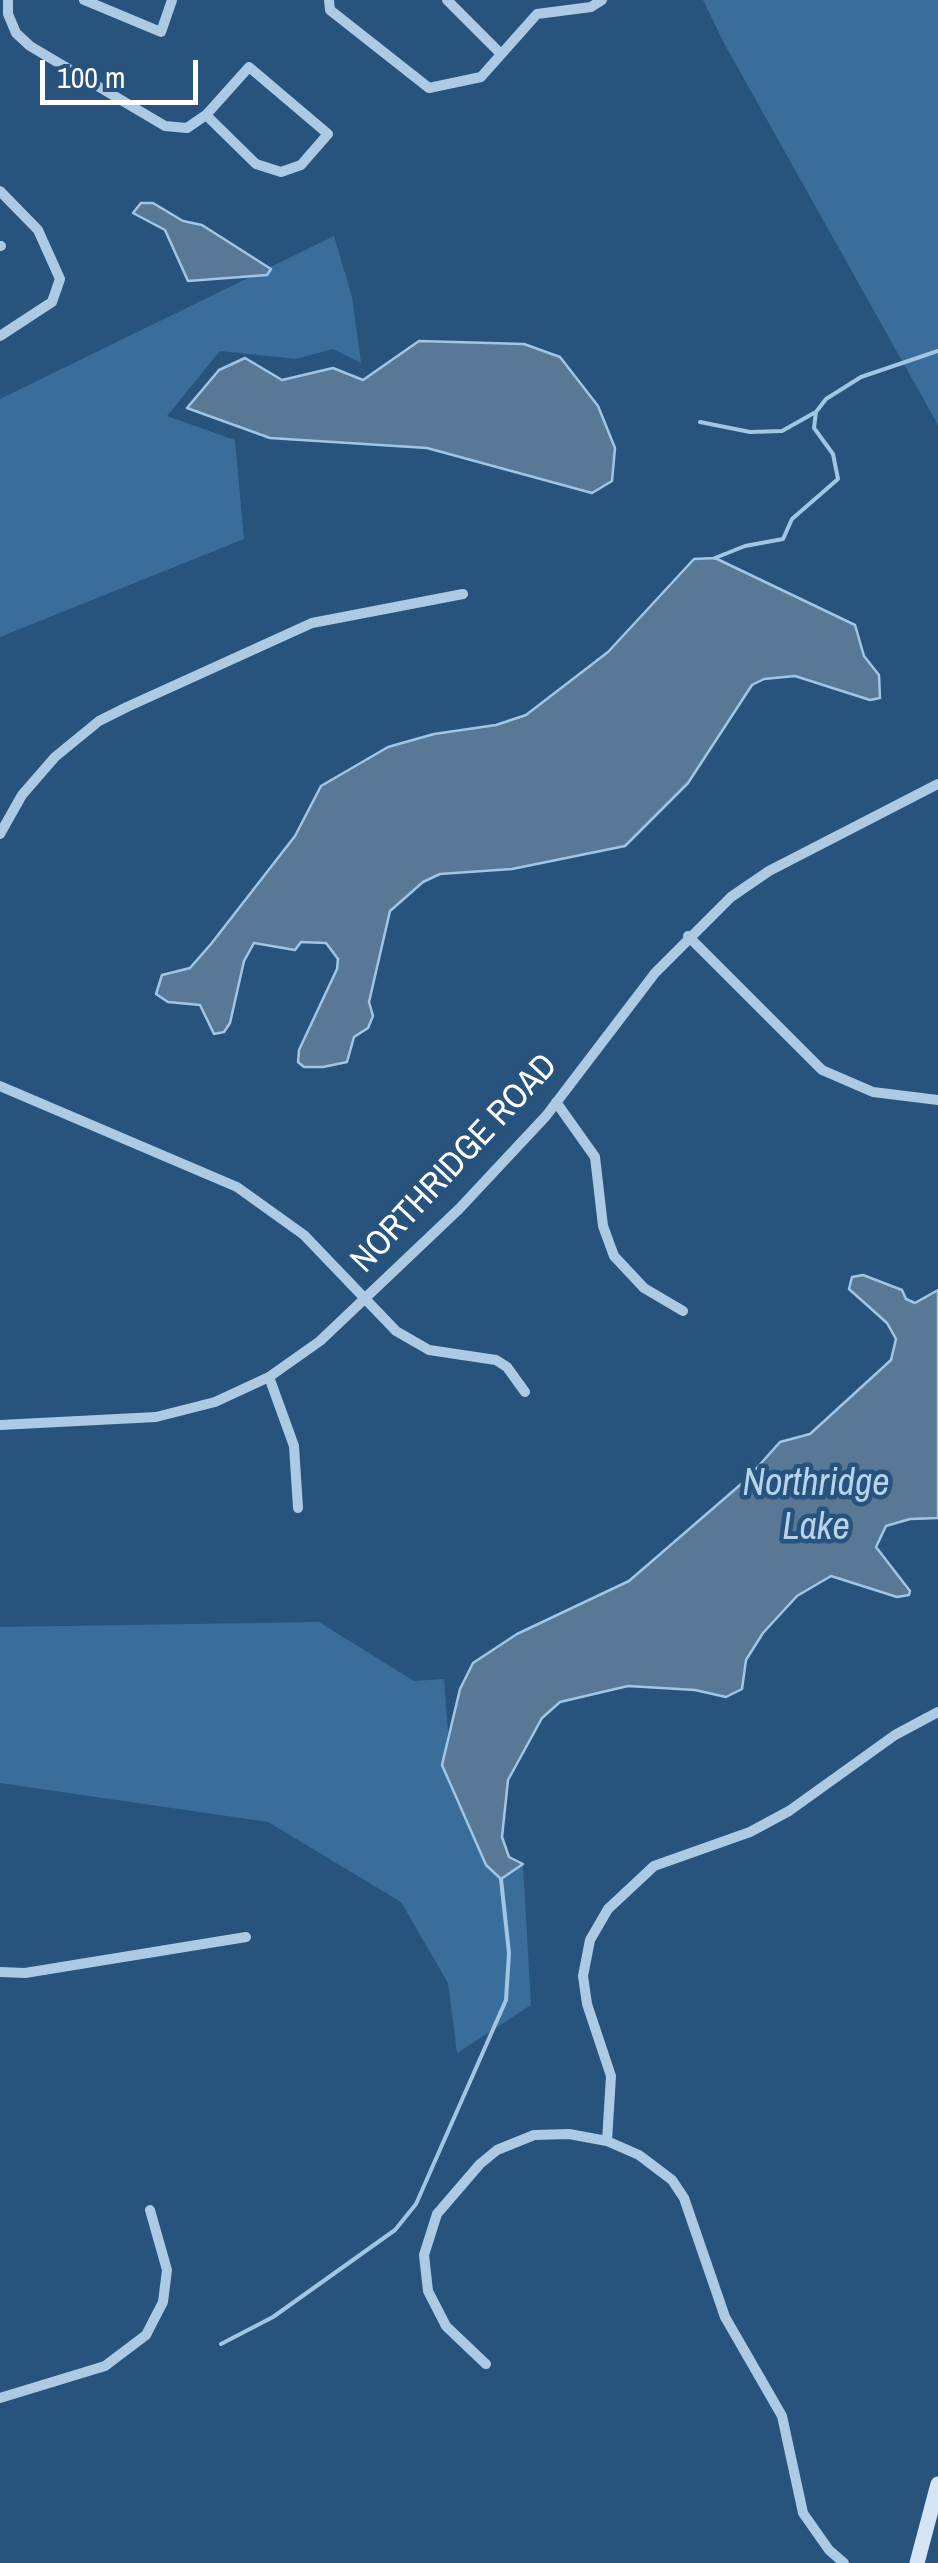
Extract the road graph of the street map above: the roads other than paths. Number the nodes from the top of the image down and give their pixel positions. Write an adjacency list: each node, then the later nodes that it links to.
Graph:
1 (8, 0): 8 (street)
2 (84, 0): 3 (street)
3 (172, 0)
4 (330, 0): 7 (street)
5 (447, 0): 7 (street)
6 (602, 0): 7 (street)
7 (501, 54)
8 (206, 115): 8 (street)
9 (0, 191): 10 (street)
10 (0, 336)
11 (464, 594): 13 (street)
12 (938, 784): 14 (street, NORTHRIDGE ROAD)
13 (0, 834)
14 (688, 936): 16 (street); 17 (street, NORTHRIDGE ROAD)
15 (0, 1086): 18 (street)
16 (938, 1100)
17 (556, 1102): 18 (street, NORTHRIDGE ROAD); 19 (street)
18 (366, 1300): 20 (street, NORTHRIDGE ROAD); 21 (street)
19 (683, 1311)
20 (269, 1378): 22 (street, NORTHRIDGE ROAD); 23 (street)
21 (525, 1392)
22 (0, 1425)
23 (298, 1508)
24 (938, 1712): 27 (street)
25 (246, 1937): 26 (street)
26 (0, 1972)
27 (607, 2142): 29 (street); 32 (street)
28 (150, 2210): 30 (street)
29 (486, 2364)
30 (0, 2398)
31 (938, 2484): 33 (street)
32 (844, 2563)
33 (918, 2563)

